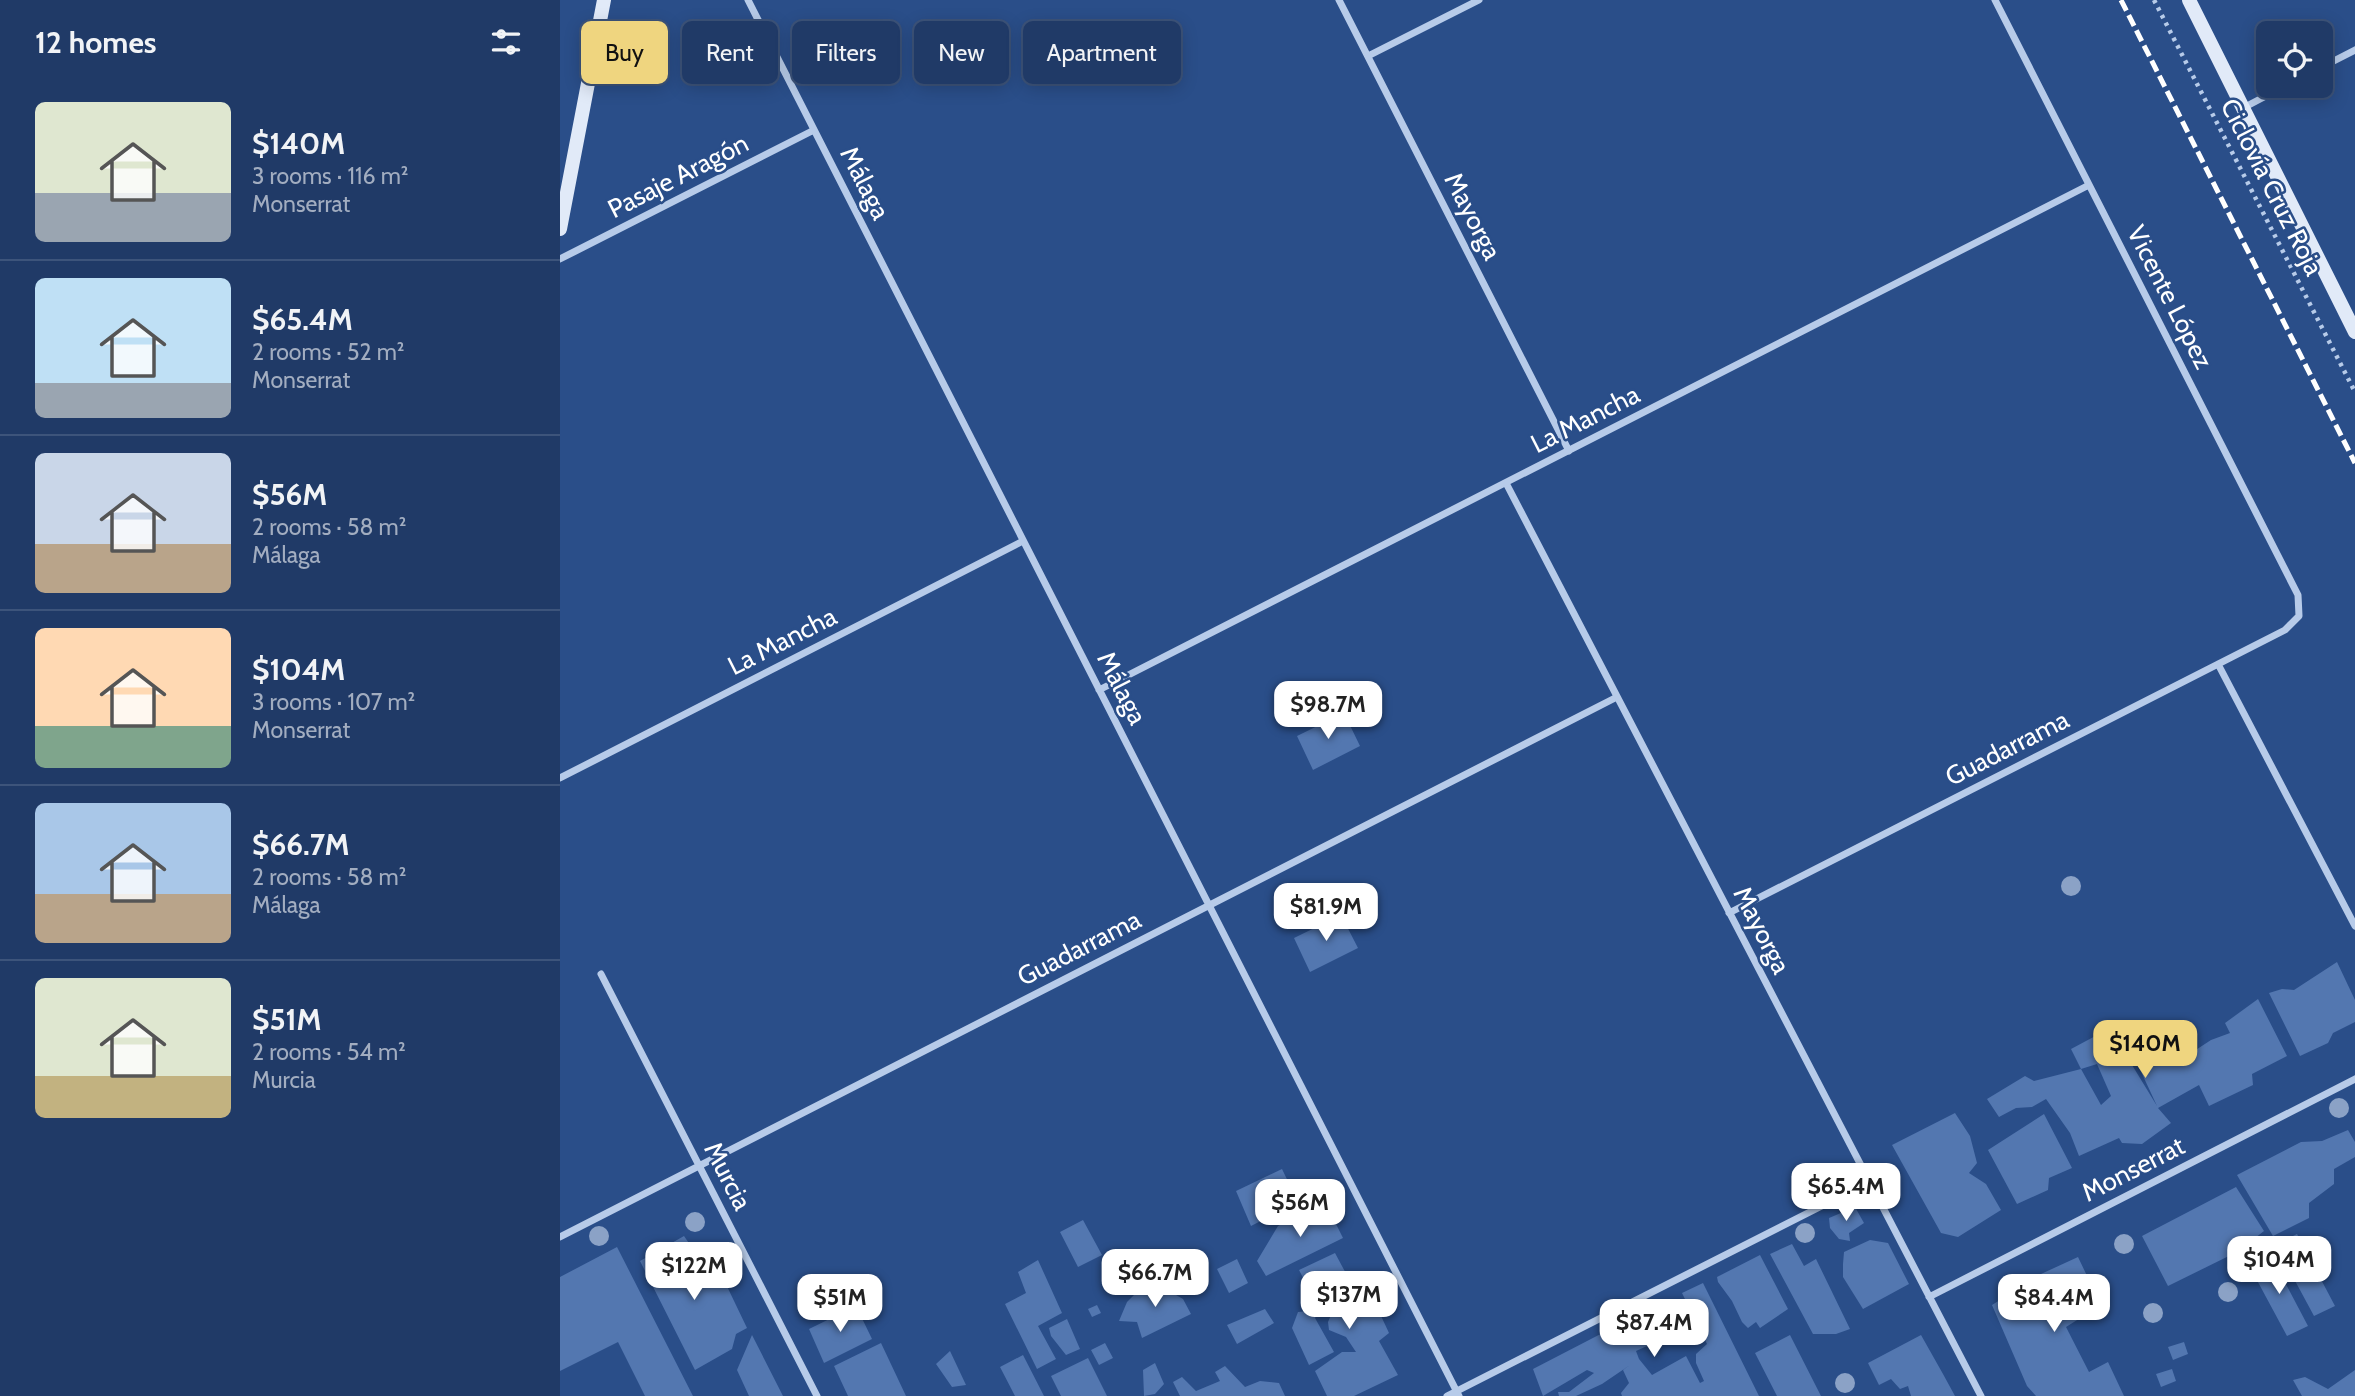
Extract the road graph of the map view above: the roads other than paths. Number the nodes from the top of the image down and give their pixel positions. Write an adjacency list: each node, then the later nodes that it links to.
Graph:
1 (604, 0): 14 (main road)
2 (748, 0): 12 (street, Málaga)
3 (1339, 0): 8 (street, Mayorga)
4 (1479, 0): 8 (street)
5 (1995, 0): 13 (street, Vicente López)
6 (2189, 0): 11 (main road)
7 (2355, 50): 9 (street)
8 (1368, 56): 17 (street, Mayorga)
9 (2333, 61)
10 (2262, 98): 11 (street)
11 (2242, 108): 16 (main road)
12 (814, 130): 15 (street, Pasaje Aragón); 19 (street, Málaga)
13 (2090, 185): 17 (street, La Mancha); 20 (street, Vicente López)
14 (560, 229)
15 (560, 259)
16 (2355, 332)
17 (1569, 451): 18 (street, La Mancha)
18 (1506, 483): 22 (street, La Mancha); 23 (street, Mayorga)
19 (1023, 541): 22 (street, Málaga); 24 (street, La Mancha)
20 (2299, 616): 21 (street, Guadarrama)
21 (2218, 664): 26 (street, Guadarrama); 27 (street)
22 (1099, 690): 25 (street, Málaga)
23 (1618, 697): 25 (street, Guadarrama); 26 (street, Mayorga)
24 (560, 778)
25 (1209, 905): 30 (street, Guadarrama); 34 (street, Málaga)
26 (1730, 913): 31 (street, Mayorga)
27 (2355, 926)
28 (601, 974): 30 (street, Murcia)
29 (2355, 1079): 33 (street, Monserrat)
30 (699, 1166): 32 (street, Guadarrama); 35 (street, Murcia)
31 (1869, 1182): 33 (street, Mayorga); 34 (street)
32 (560, 1237)
33 (1929, 1297): 37 (street, Mayorga)
34 (1458, 1394): 36 (street)
35 (817, 1396)
36 (1447, 1396)
37 (1981, 1396)

